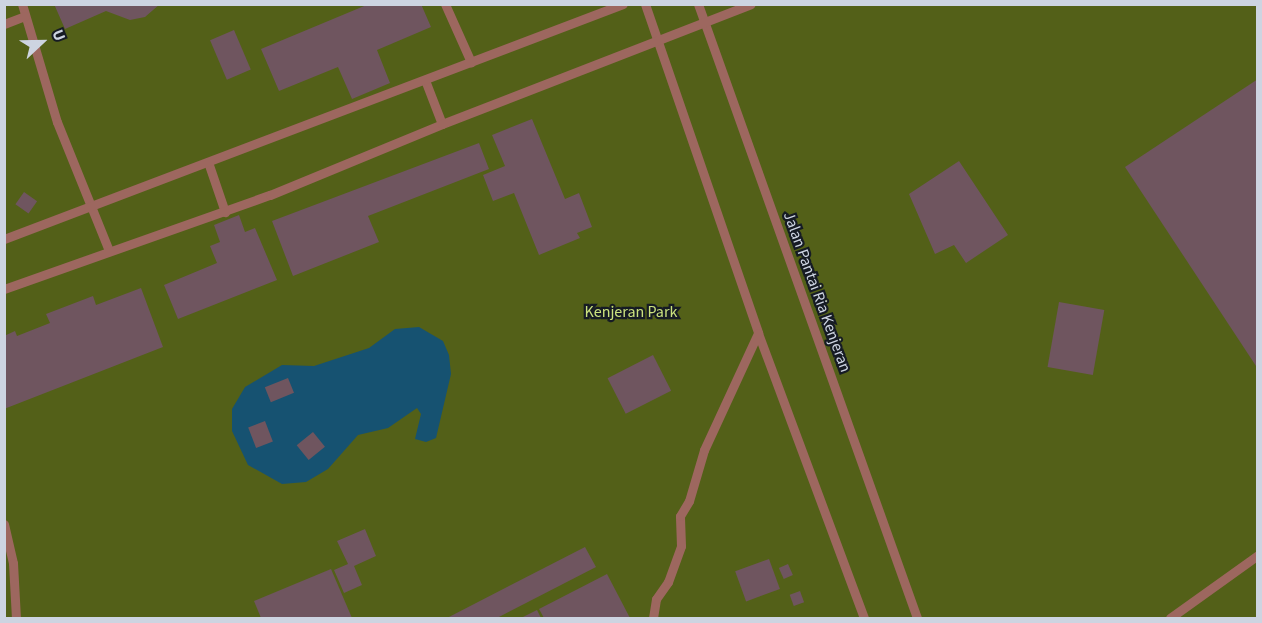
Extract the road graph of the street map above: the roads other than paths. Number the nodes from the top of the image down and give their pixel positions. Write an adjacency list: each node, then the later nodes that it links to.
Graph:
1 (22, 4): 7 (lane)
2 (445, 4): 11 (lane)
3 (623, 4): 11 (lane)
4 (645, 4): 10 (lane)
5 (698, 4): 9 (lane, Jalan Pantai Ria Kenjeran)
6 (751, 4): 9 (lane)
7 (25, 16): 8 (lane); 15 (lane)
8 (4, 24)
9 (705, 24): 10 (lane); 26 (lane, Jalan Pantai Ria Kenjeran)
10 (657, 41): 13 (lane); 20 (lane)
11 (471, 62): 12 (lane)
12 (425, 80): 13 (lane); 14 (lane)
13 (442, 124): 16 (lane)
14 (208, 162): 15 (lane); 16 (lane)
15 (90, 204): 17 (lane); 18 (lane)
16 (225, 212): 18 (lane)
17 (4, 239)
18 (109, 251): 19 (lane)
19 (4, 289)
20 (758, 333): 24 (lane); 25 (lane)
21 (4, 524): 23 (lane)
22 (1257, 555): 27 (lane)
23 (16, 618)
24 (653, 618)
25 (864, 618)
26 (917, 618)
27 (1170, 618)

